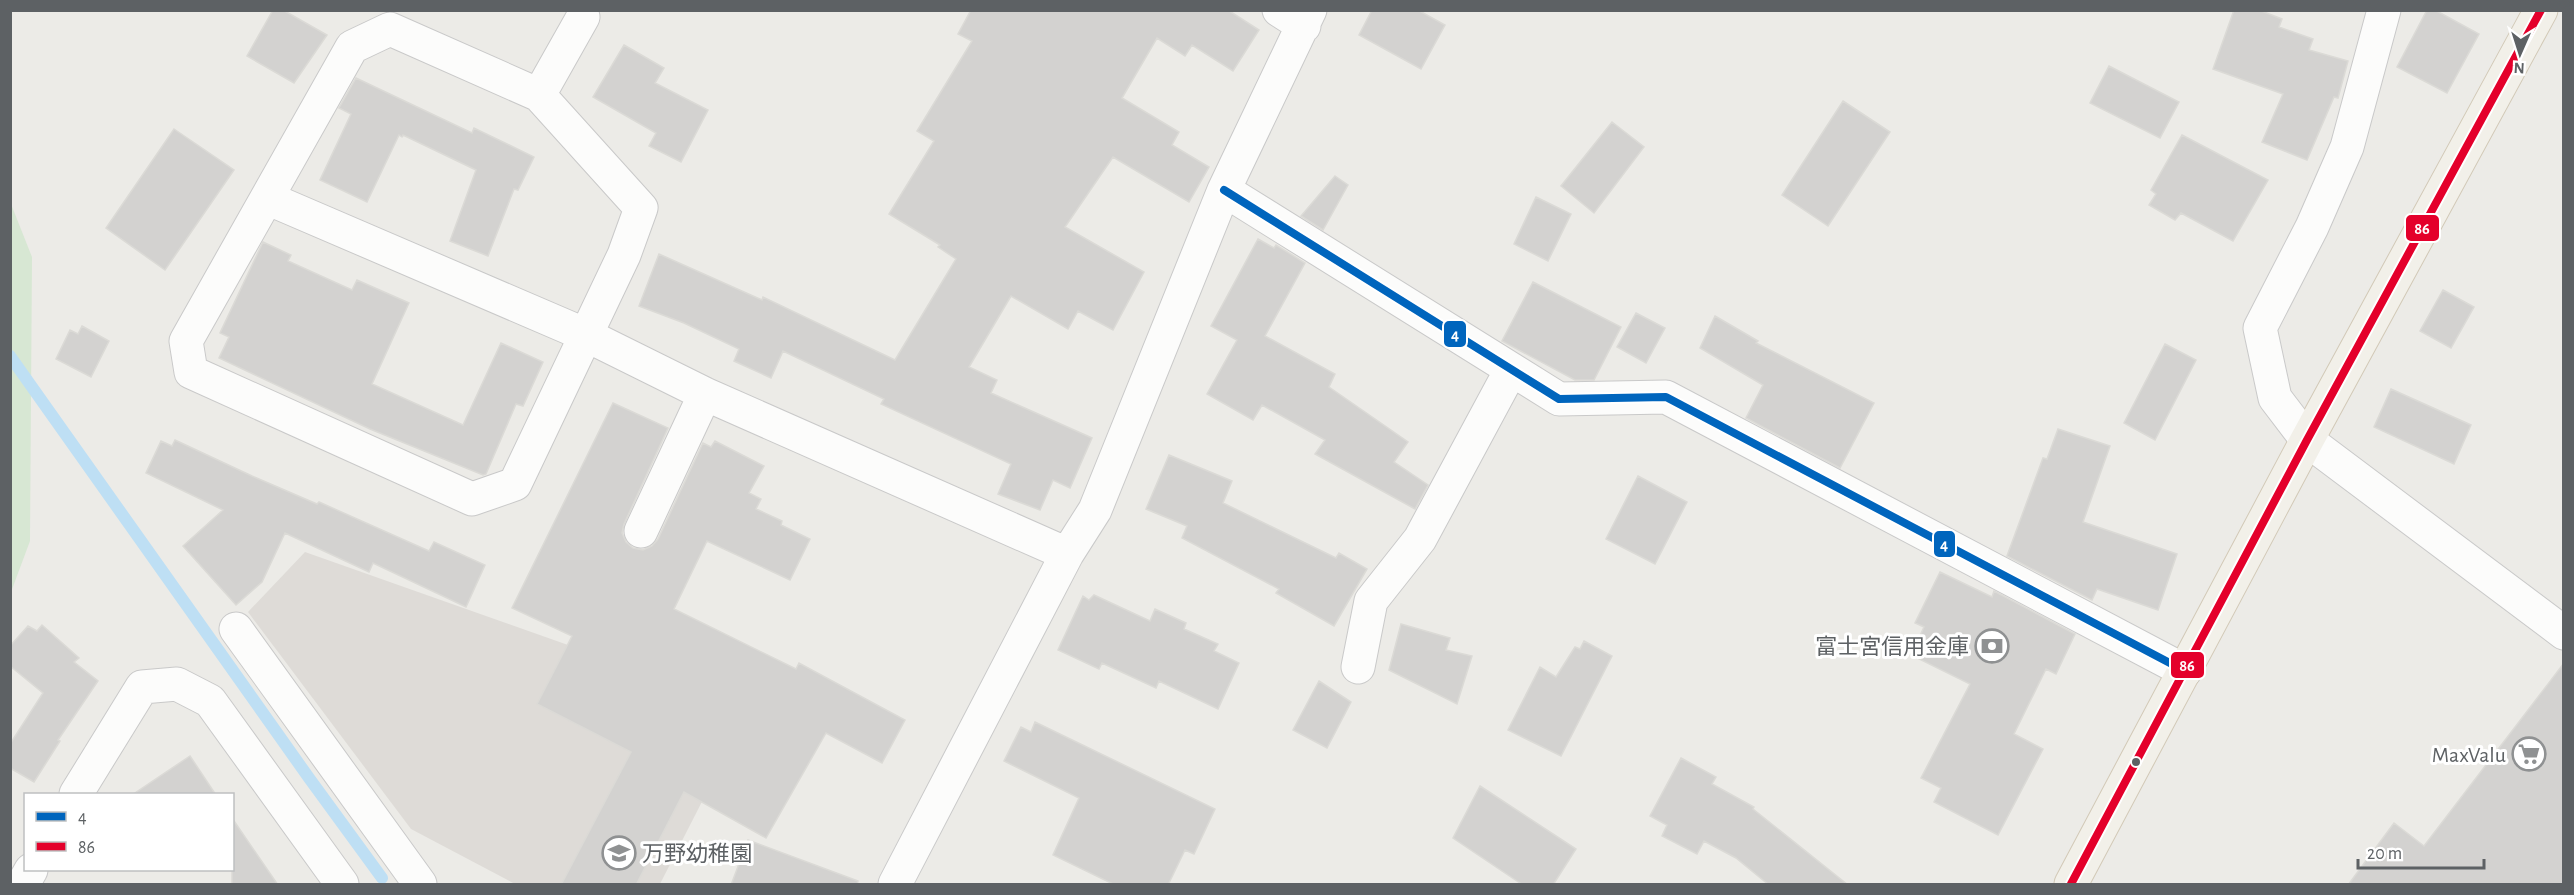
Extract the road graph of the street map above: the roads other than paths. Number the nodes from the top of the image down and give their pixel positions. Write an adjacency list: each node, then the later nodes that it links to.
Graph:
1 (2384, 10): 11 (street)
2 (2541, 10): 11 (main road)
3 (583, 16): 5 (street)
4 (1297, 16): 6 (street)
5 (539, 95): 7 (street); 8 (street)
6 (1224, 190): 9 (street); 13 (street)
7 (267, 198): 8 (street); 8 (street)
8 (586, 335): 10 (street)
9 (1511, 370): 16 (street); 17 (street)
10 (705, 394): 12 (street); 13 (street)
11 (2307, 440): 15 (street); 17 (main road)
12 (641, 531)
13 (1067, 554): 23 (street)
14 (236, 629): 22 (street)
15 (2564, 633)
16 (1358, 667)
17 (2185, 671): 24 (main road)
18 (77, 793): 21 (street)
19 (31, 871): 20 (street)
20 (23, 885)
21 (342, 885)
22 (420, 885)
23 (895, 885)
24 (2072, 885)

